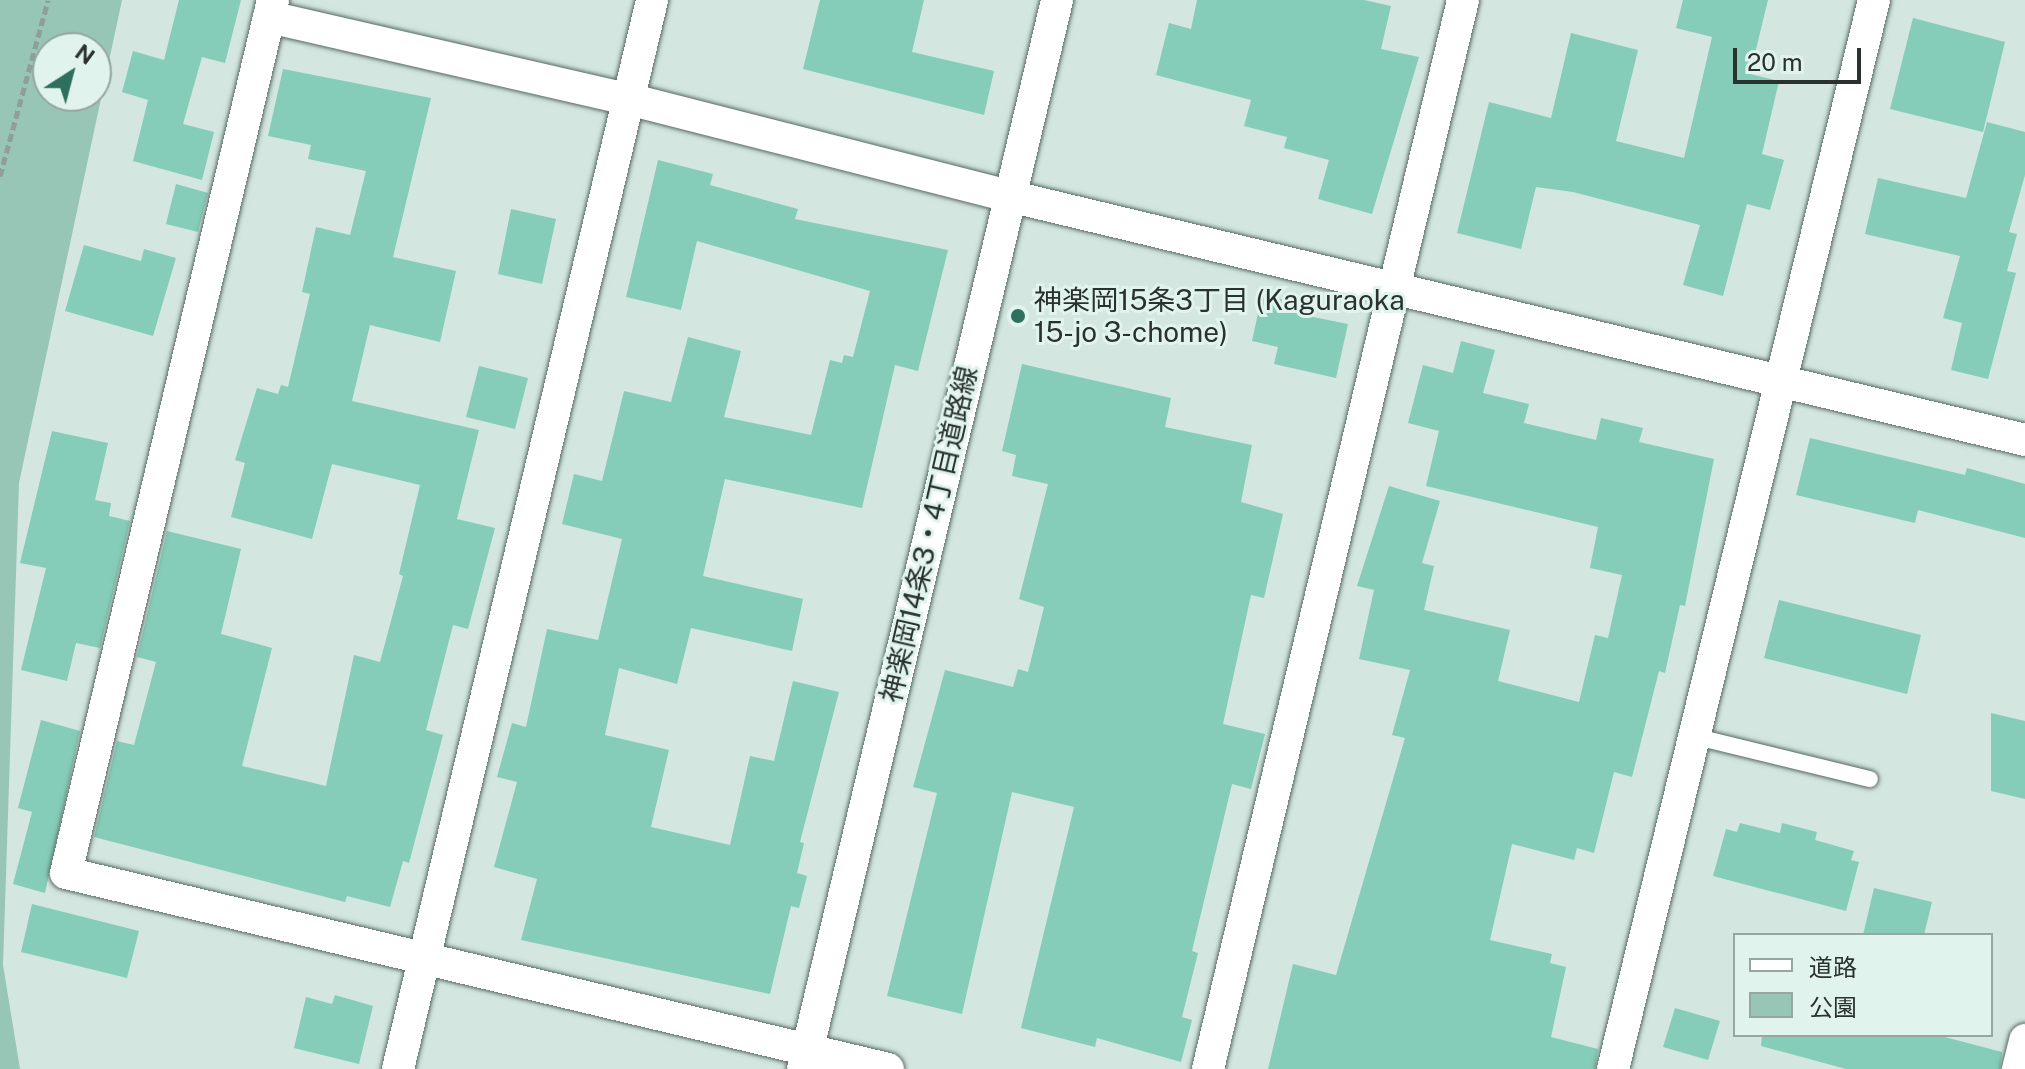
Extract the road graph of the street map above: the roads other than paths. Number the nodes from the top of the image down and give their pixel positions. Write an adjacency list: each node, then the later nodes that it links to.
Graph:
1 (652, 0): 6 (street)
2 (1057, 0): 7 (street, 神楽岡14条3・4丁目道路線)
3 (1463, 0): 8 (street)
4 (1874, 0): 9 (street)
5 (271, 9): 6 (street); 13 (street)
6 (628, 99): 7 (street); 13 (street)
7 (1009, 196): 8 (street); 15 (street, 神楽岡14条3・4丁目道路線)
8 (1394, 288): 9 (street); 18 (street)
9 (1779, 380): 10 (street); 11 (street)
10 (2025, 440)
11 (1693, 736): 12 (lane); 19 (street)
12 (1870, 779)
13 (424, 958): 15 (street); 16 (street)
14 (2025, 1040): 20 (street)
15 (806, 1059): 17 (street)
16 (398, 1069)
17 (888, 1069)
18 (1208, 1069)
19 (1613, 1069)
20 (2018, 1069)

